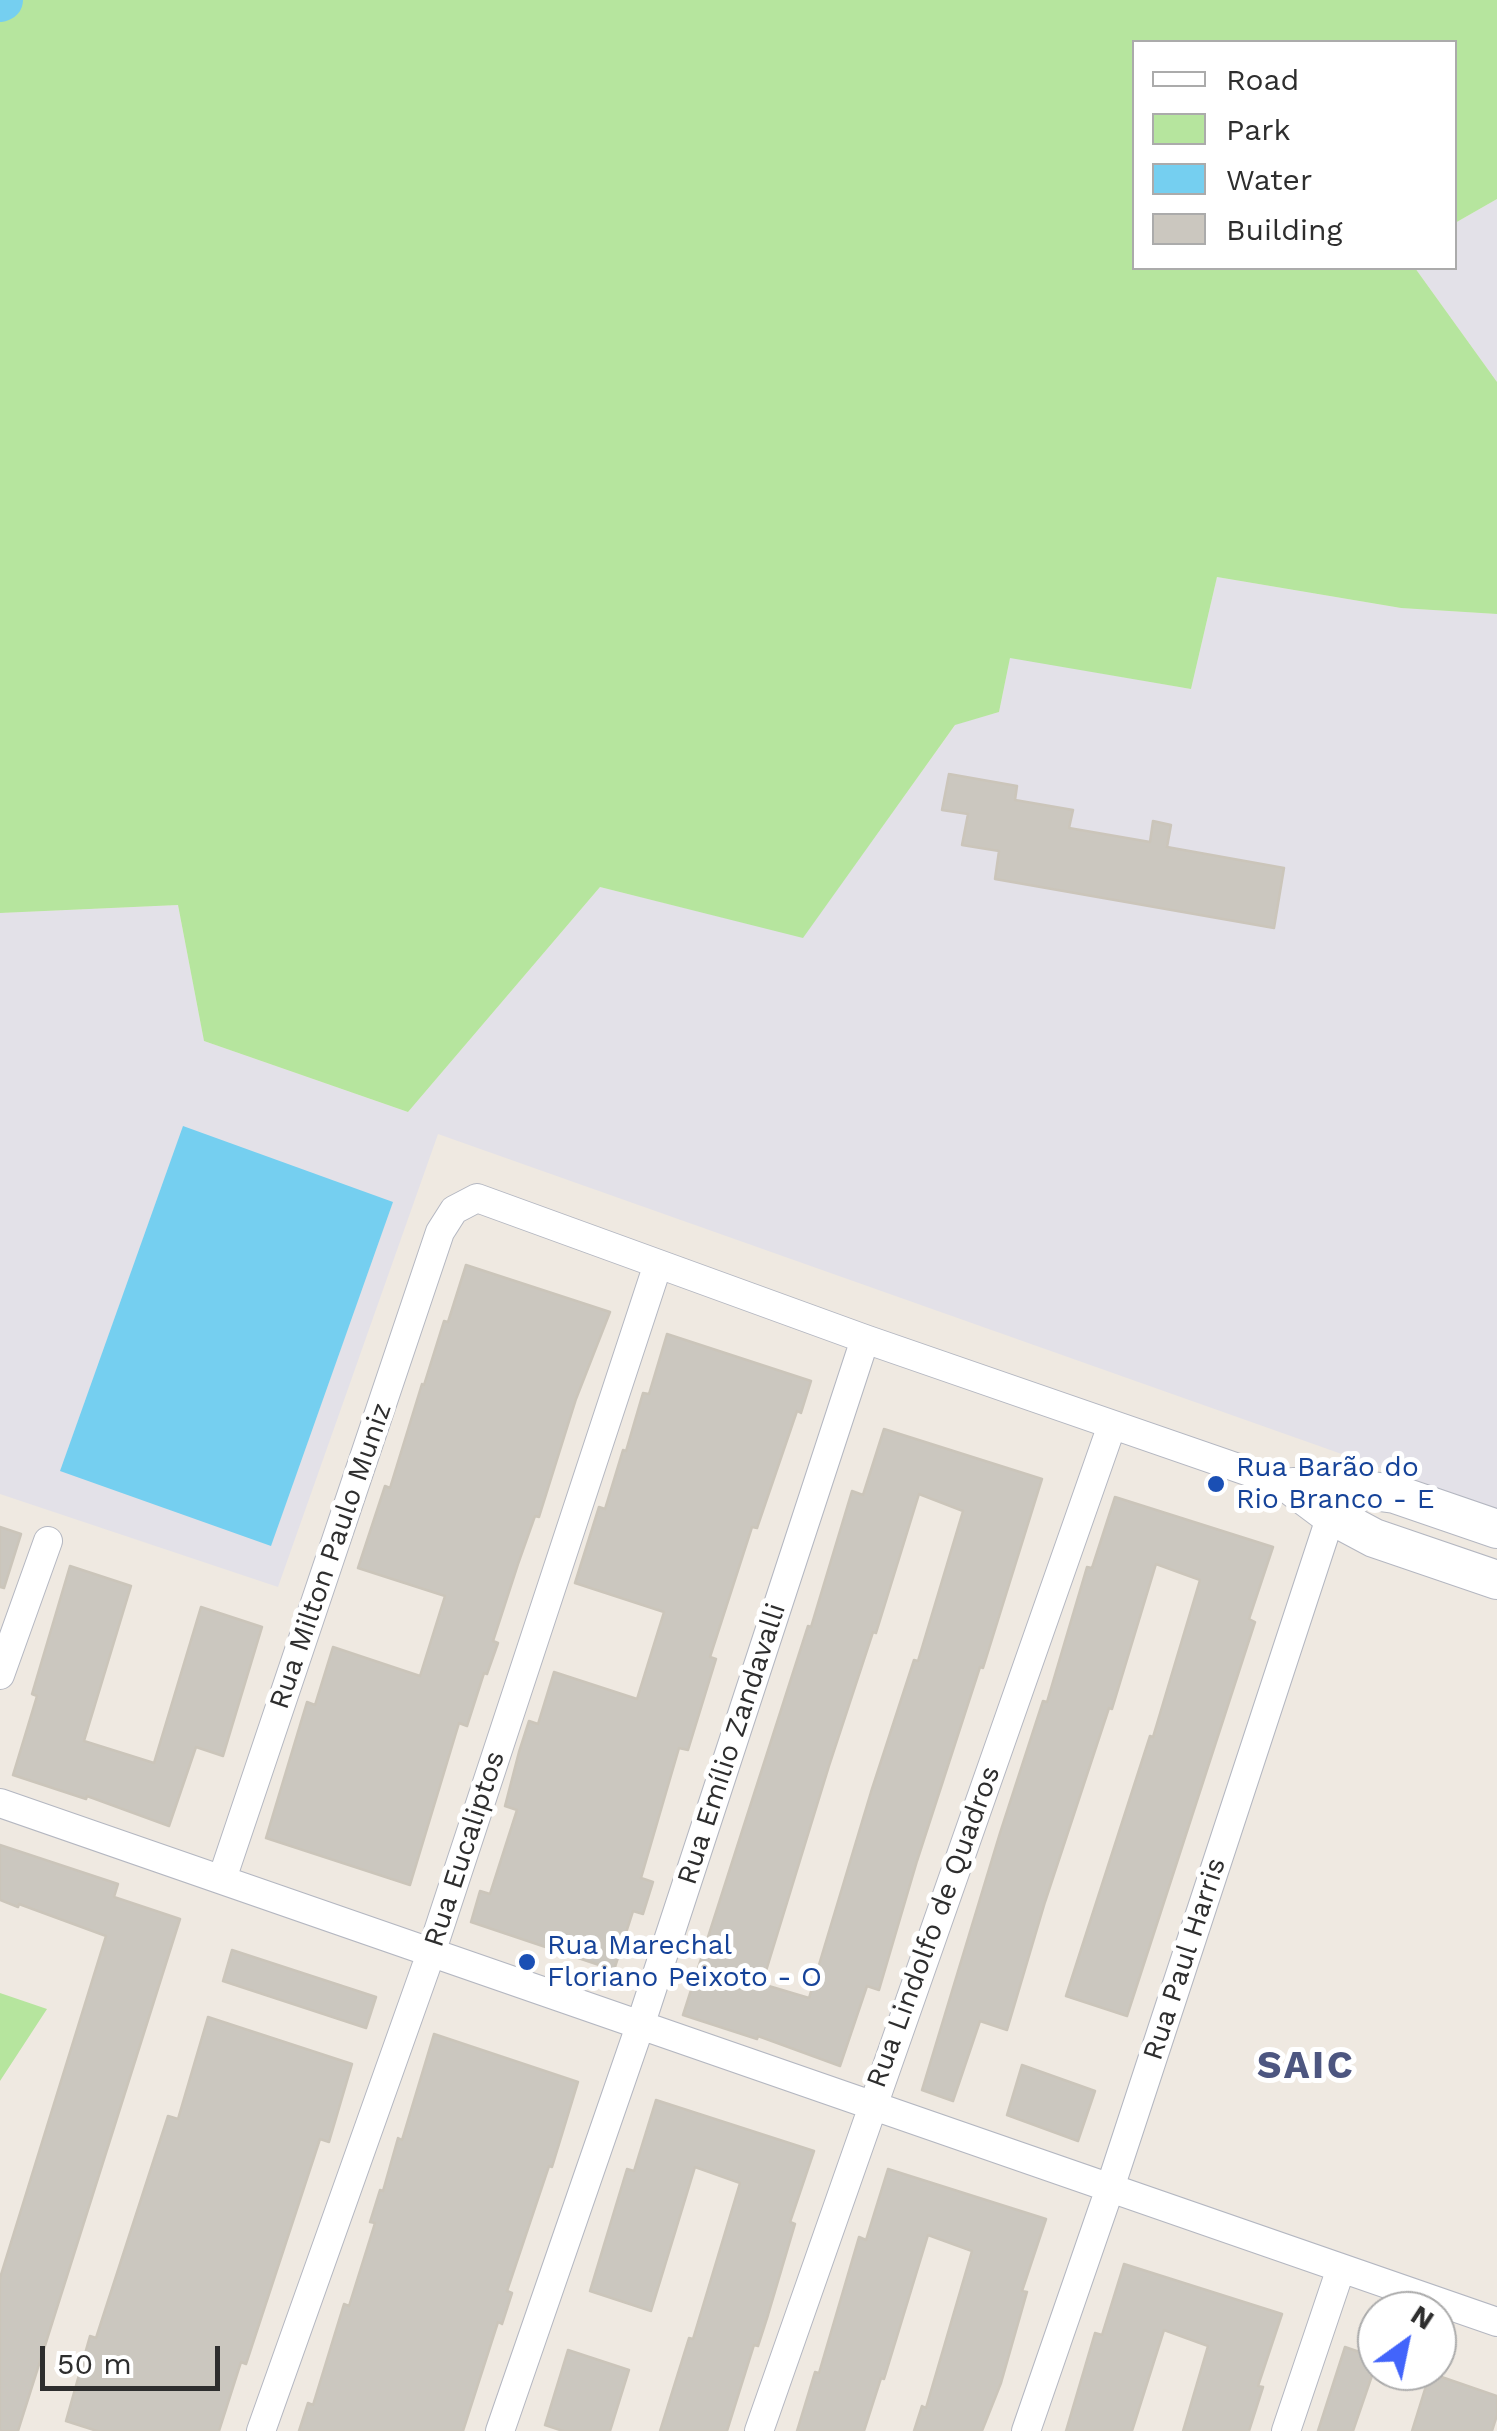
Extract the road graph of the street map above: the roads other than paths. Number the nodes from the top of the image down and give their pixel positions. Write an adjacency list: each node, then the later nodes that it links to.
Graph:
1 (658, 1264): 2 (street); 11 (street, Rua Milton Paulo Muniz); 12 (street, Rua Eucaliptos)
2 (865, 1339): 3 (street); 13 (street, Rua Emílio Zandavalli)
3 (1112, 1425): 4 (street); 14 (street, Rua Lindolfo de Quadros)
4 (1293, 1487): 5 (street)
5 (1336, 1500): 6 (street); 8 (street); 15 (street, Rua Paul Harris)
6 (1497, 1529)
7 (48, 1541): 9 (street)
8 (1497, 1580)
9 (0, 1675)
10 (0, 1803): 11 (street)
11 (222, 1880): 12 (street)
12 (431, 1953): 13 (street); 18 (street, Rua Eucaliptos)
13 (640, 2026): 14 (street); 19 (street, Rua Emílio Zandavalli)
14 (871, 2106): 15 (street); 20 (street, Rua Lindolfo de Quadros)
15 (1110, 2188): 16 (street); 21 (street, Rua Paul Harris)
16 (1341, 2268): 17 (street); 22 (street)
17 (1497, 2322)
18 (261, 2431)
19 (500, 2431)
20 (760, 2431)
21 (1026, 2431)
22 (1286, 2431)

